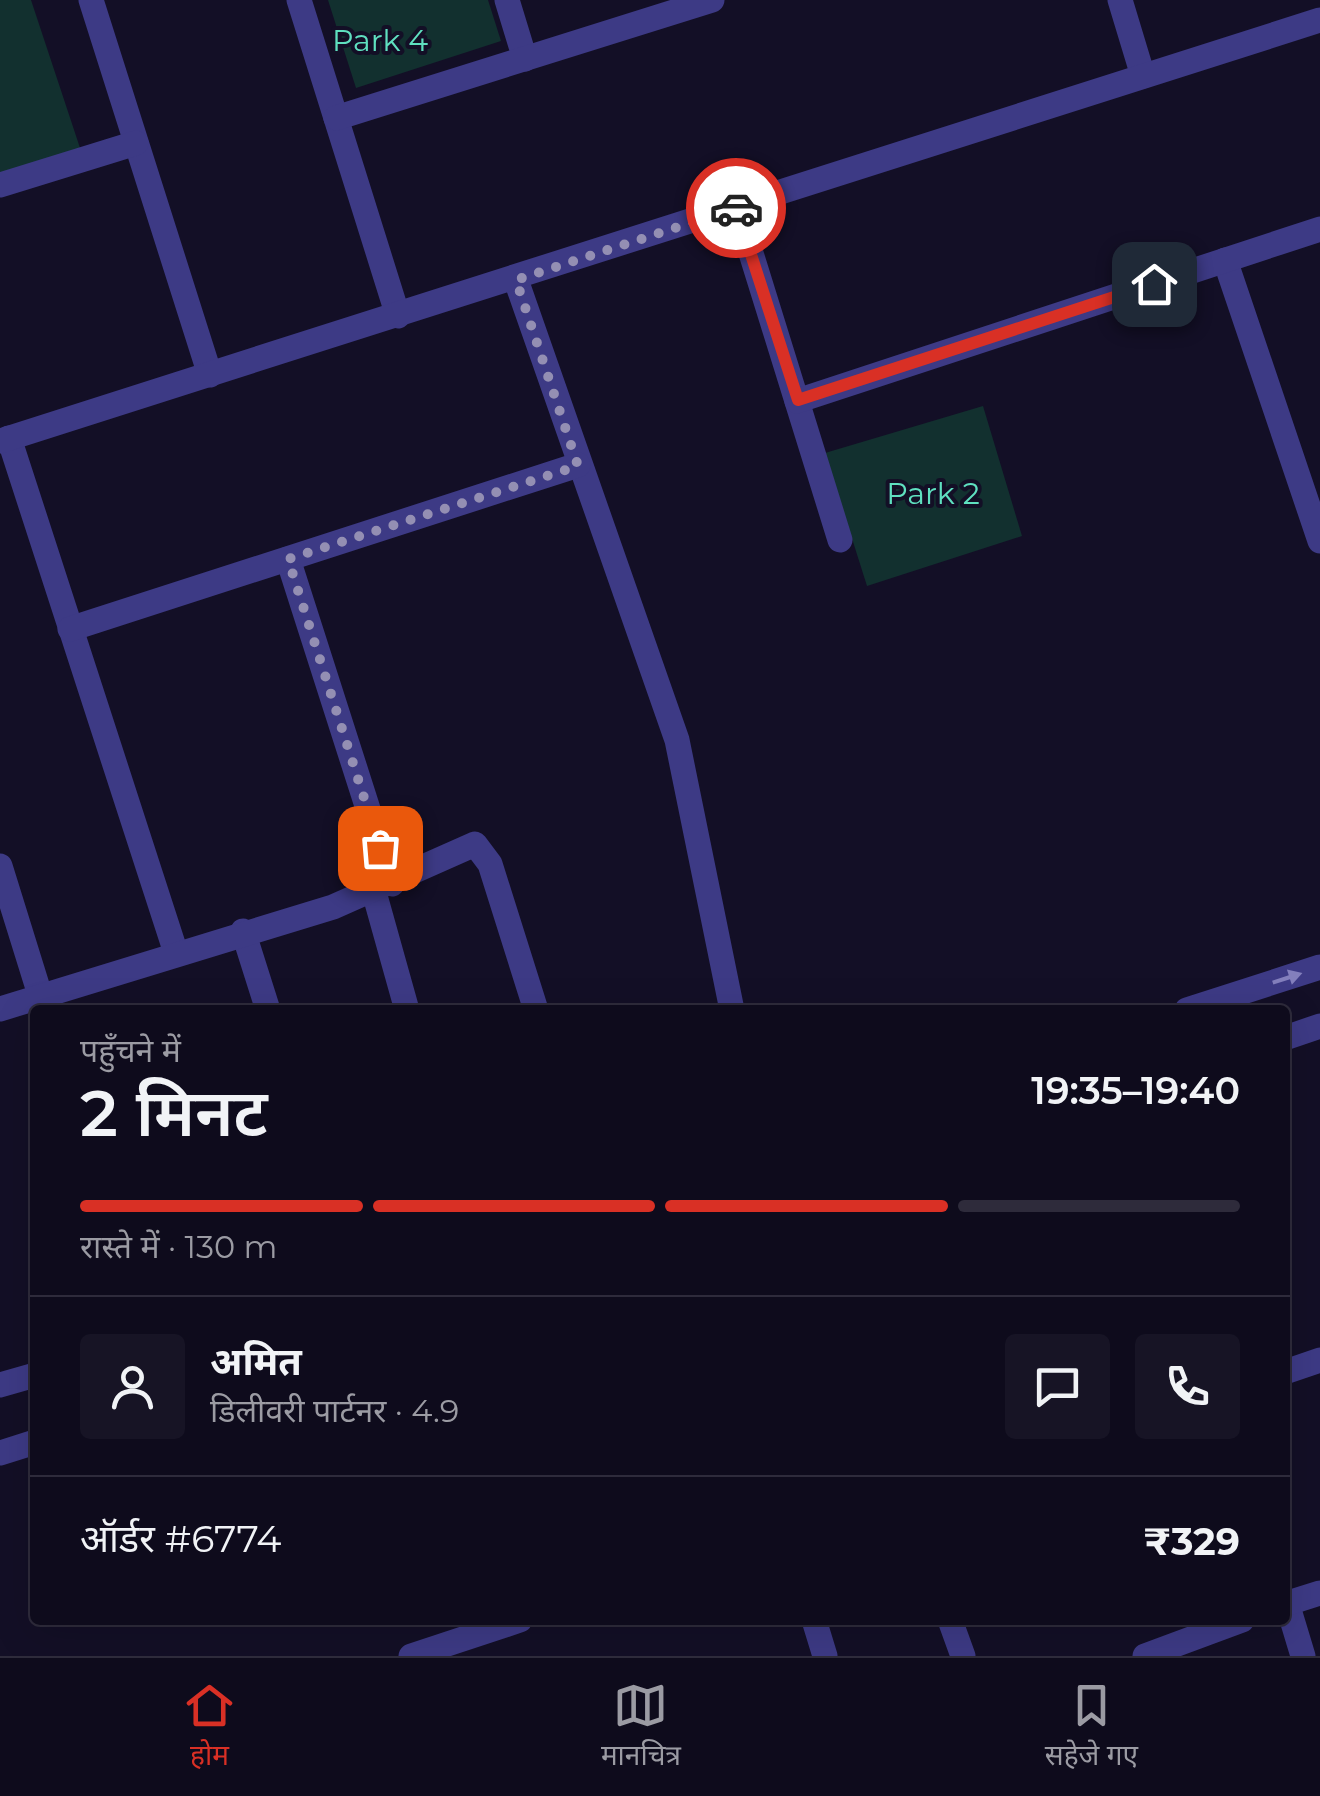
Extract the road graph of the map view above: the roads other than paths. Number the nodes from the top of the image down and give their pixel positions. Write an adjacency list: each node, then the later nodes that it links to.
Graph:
1 (91, 0): 10 (street)
2 (300, 0): 9 (street)
3 (506, 0): 7 (street)
4 (1120, 0): 8 (street)
5 (704, 1): 7 (street)
6 (1320, 20): 8 (street)
7 (525, 59): 9 (street)
8 (1143, 76): 12 (street)
9 (336, 118): 16 (street)
10 (136, 144): 11 (street); 17 (street)
11 (0, 186)
12 (737, 208): 15 (street); 18 (street)
13 (1320, 229): 14 (street)
14 (1225, 260): 18 (street); 22 (street)
15 (516, 280): 16 (street); 20 (street)
16 (398, 316): 17 (street)
17 (210, 376): 19 (street)
18 (798, 400): 21 (street)
19 (4, 440): 24 (street)
20 (578, 466): 23 (street); 36 (street)
21 (840, 540)
22 (1320, 541)
23 (288, 559): 24 (street); 26 (street)
24 (70, 629): 28 (street)
25 (0, 866): 30 (street)
26 (383, 888): 27 (street); 34 (street); 35 (street)
27 (243, 931): 28 (street); 33 (street)
28 (176, 953): 31 (street)
29 (1320, 967): 32 (street, one-way to 29)
30 (41, 998): 31 (street); 38 (street)
31 (77, 999)
32 (1248, 1001): 37 (street)
33 (266, 1005)
34 (407, 1005)
35 (534, 1005)
36 (731, 1005)
37 (1221, 1005)
38 (0, 1009)
39 (1320, 1026): 40 (street)
40 (1290, 1036)
41 (1320, 1360): 42 (street)
42 (1290, 1370)
43 (30, 1376): 44 (street)
44 (0, 1386)
45 (30, 1444): 46 (street)
46 (0, 1453)
47 (1320, 1593): 48 (street)
48 (1290, 1603)
49 (1290, 1616): 58 (street)
50 (505, 1625): 54 (street)
51 (816, 1625): 55 (street)
52 (952, 1625): 56 (street)
53 (1228, 1625): 57 (street)
54 (410, 1656)
55 (825, 1656)
56 (963, 1656)
57 (1144, 1656)
58 (1303, 1656)

